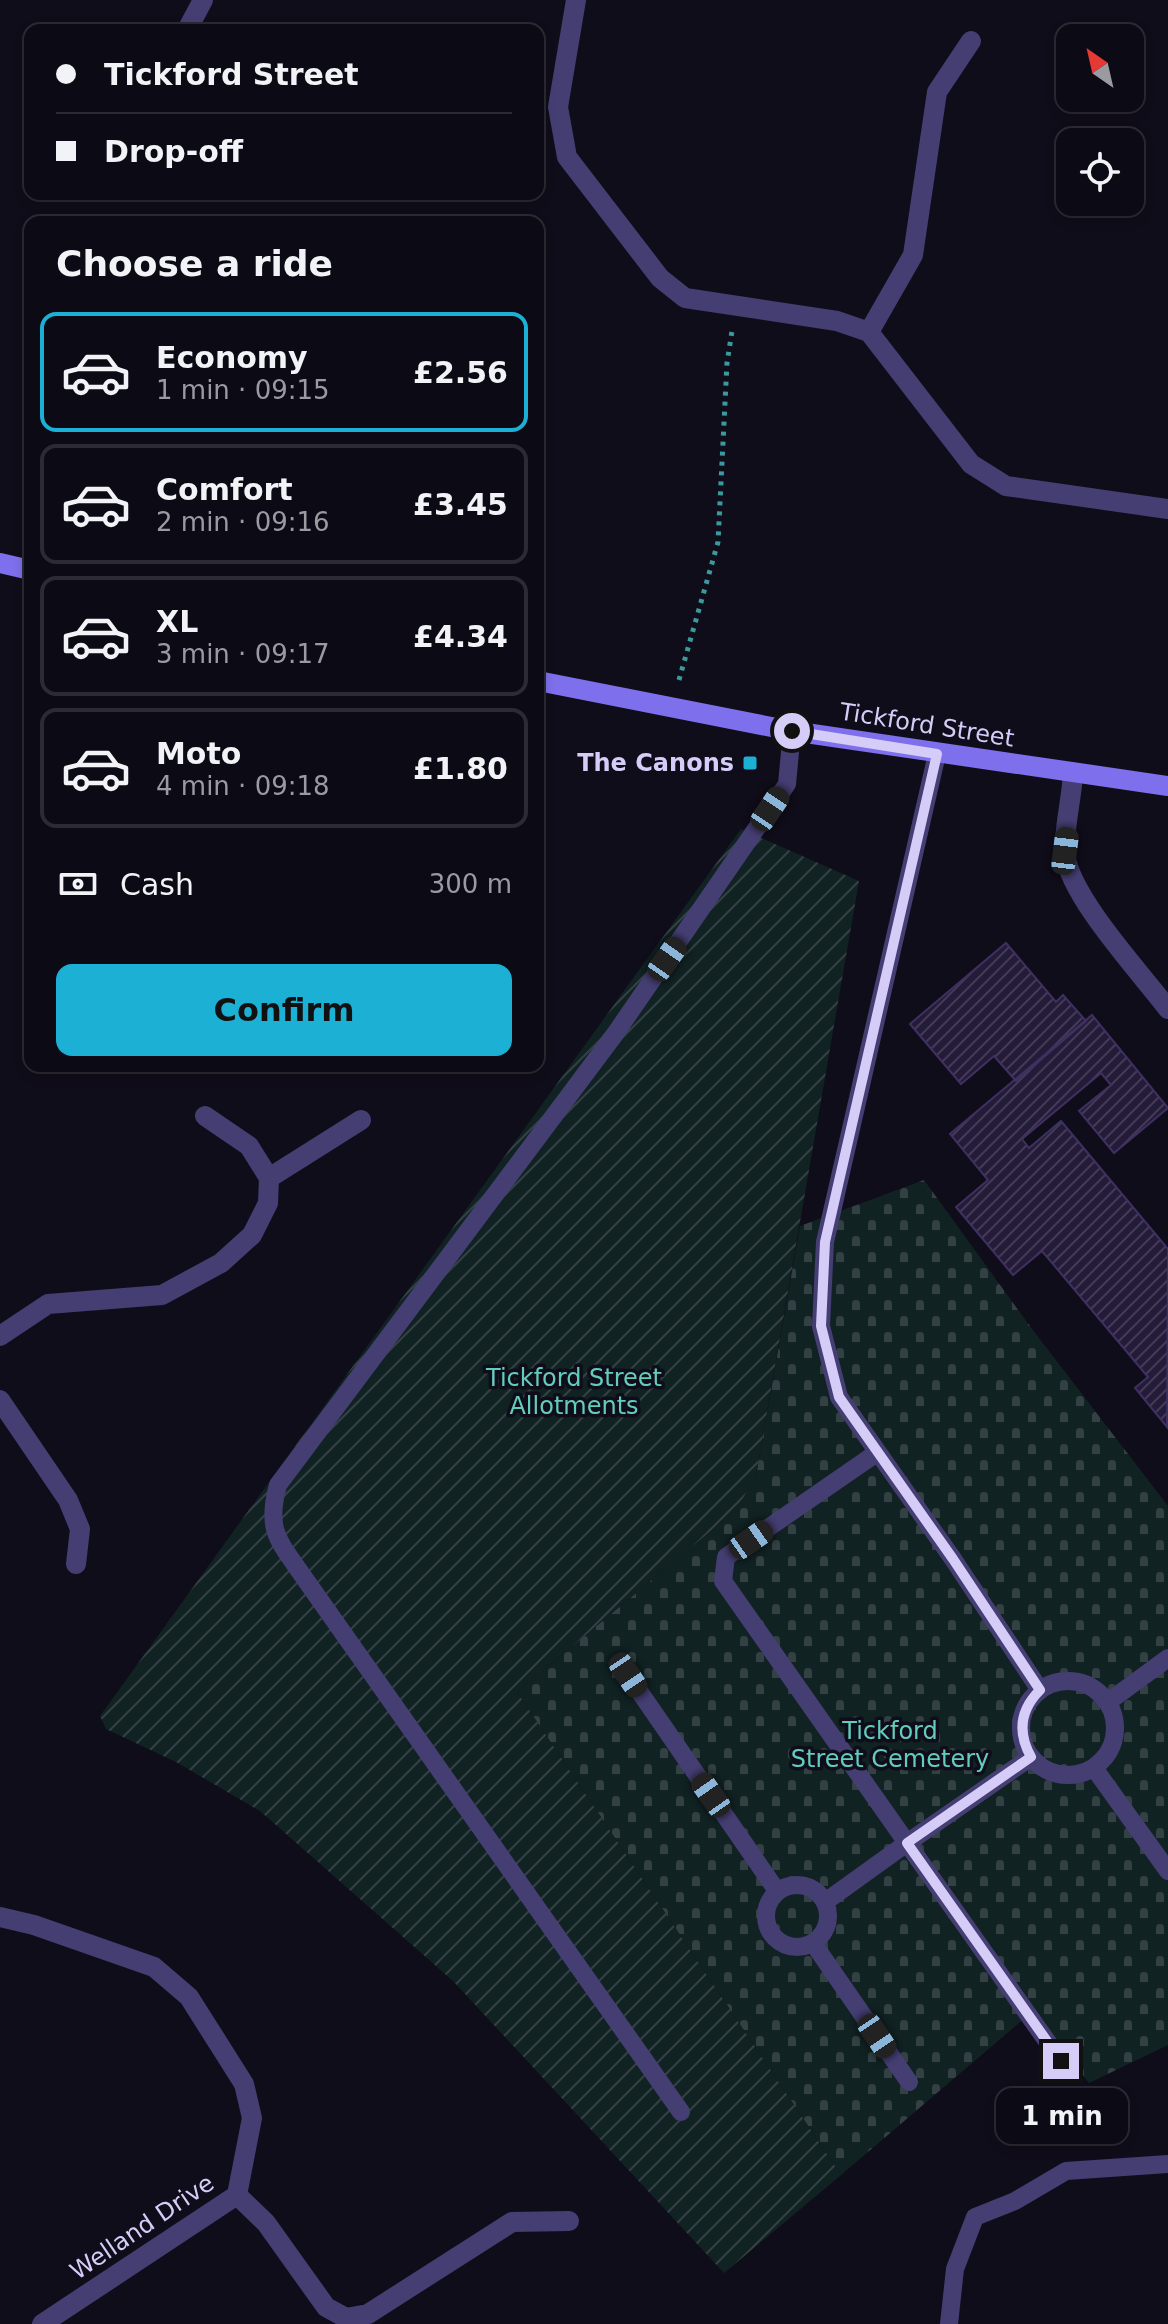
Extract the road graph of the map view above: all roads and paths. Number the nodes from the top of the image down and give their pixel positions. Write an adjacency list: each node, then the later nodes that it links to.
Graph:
1 (203, 0): 3 (street)
2 (576, 0): 5 (street)
3 (190, 24)
4 (971, 41): 6 (street)
5 (735, 306): 6 (street); 11 (path)
6 (869, 332): 7 (street)
7 (1168, 509)
8 (0, 563): 9 (main road)
9 (24, 569)
10 (544, 682): 11 (main road, Tickford Street)
11 (672, 708): 12 (main road, Tickford Street)
12 (792, 731): 13 (main road, Tickford Street); 38 (lane)
13 (937, 754): 14 (main road, Tickford Street); 22 (lane)
14 (1073, 773): 15 (main road, Tickford Street); 16 (street)
15 (1168, 786)
16 (1168, 1009)
17 (205, 1116): 19 (street)
18 (361, 1120): 19 (street)
19 (269, 1178): 20 (street)
20 (0, 1336)
21 (0, 1400): 23 (street)
22 (878, 1452): 26 (lane); 30 (lane)
23 (76, 1564)
24 (1168, 1658): 27 (lane)
25 (628, 1675): 32 (lane)
26 (1040, 1690): 27 (lane); 28 (lane)
27 (1108, 1702): 29 (lane)
28 (1031, 1757): 29 (lane); 30 (lane)
29 (1094, 1768): 31 (lane)
30 (907, 1843): 33 (lane); 36 (lane)
31 (1168, 1871)
32 (777, 1891): 33 (lane); 35 (lane)
33 (825, 1902): 35 (lane)
34 (0, 1917): 40 (street, Welland Drive)
35 (813, 1943): 37 (lane)
36 (1061, 2061)
37 (909, 2082)
38 (681, 2112)
39 (1168, 2164): 43 (lane)
40 (237, 2195): 41 (street); 42 (street, Welland Drive)
41 (569, 2221)
42 (42, 2324)
43 (949, 2324)

